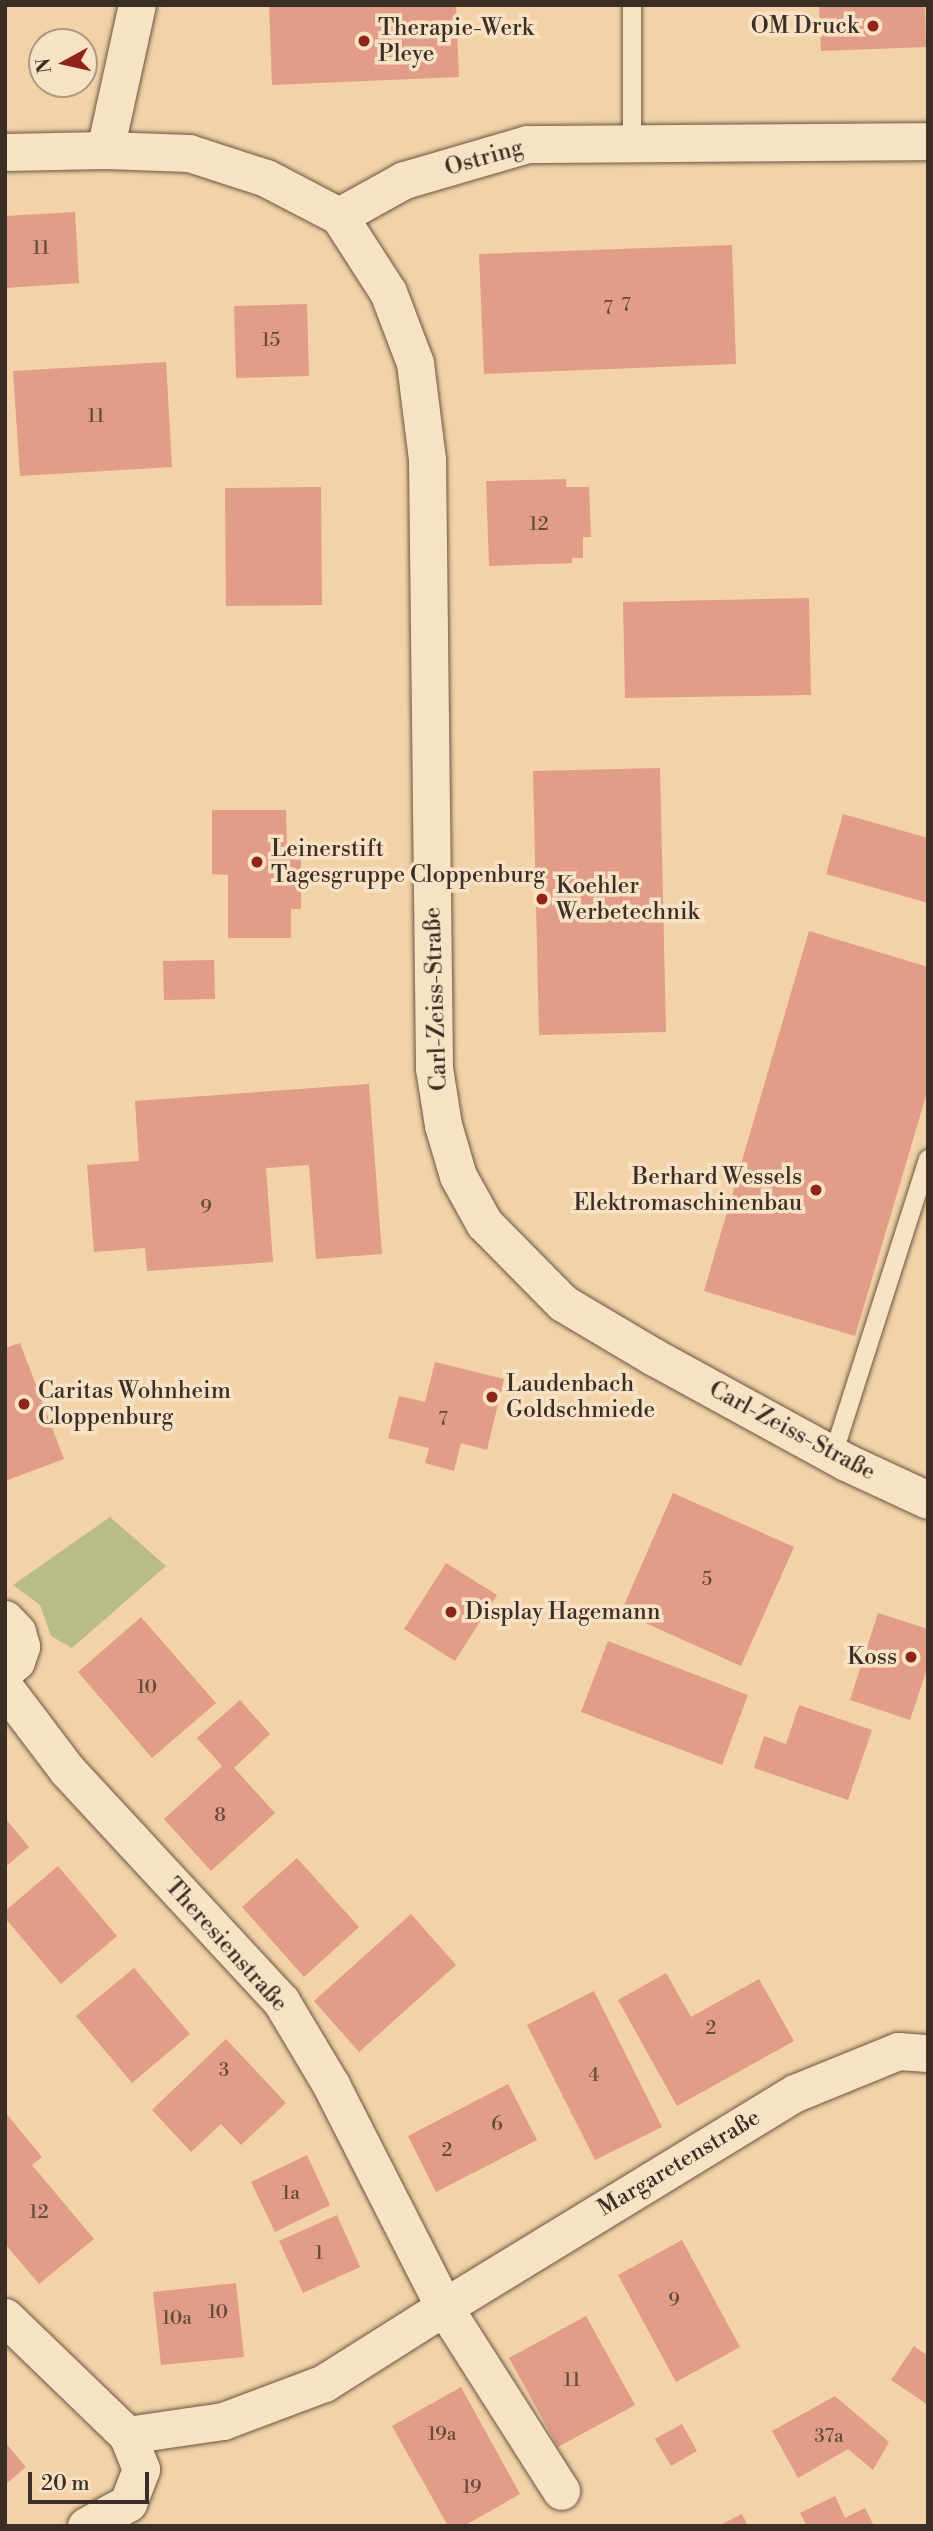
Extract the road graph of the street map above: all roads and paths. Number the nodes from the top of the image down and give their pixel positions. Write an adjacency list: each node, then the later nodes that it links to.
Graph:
1 (136, 5): 5 (street)
2 (632, 5): 4 (lane)
3 (928, 141): 4 (street, Ostring)
4 (632, 143): 7 (street, Ostring)
5 (105, 150): 6 (street); 7 (street)
6 (5, 152)
7 (339, 216): 9 (street, Carl-Zeiss-Straße)
8 (928, 1159): 9 (lane)
9 (833, 1455): 10 (street, Carl-Zeiss-Straße)
10 (928, 1500)
11 (5, 1619): 12 (street)
12 (5, 1671)
13 (5, 1688): 15 (street, Theresienstraße)
14 (928, 2053): 15 (street, Margaretenstraße)
15 (444, 2307): 17 (street, Margaretenstraße); 18 (street)
16 (5, 2317): 17 (street)
17 (127, 2435): 19 (street)
18 (561, 2491)
19 (86, 2526)

